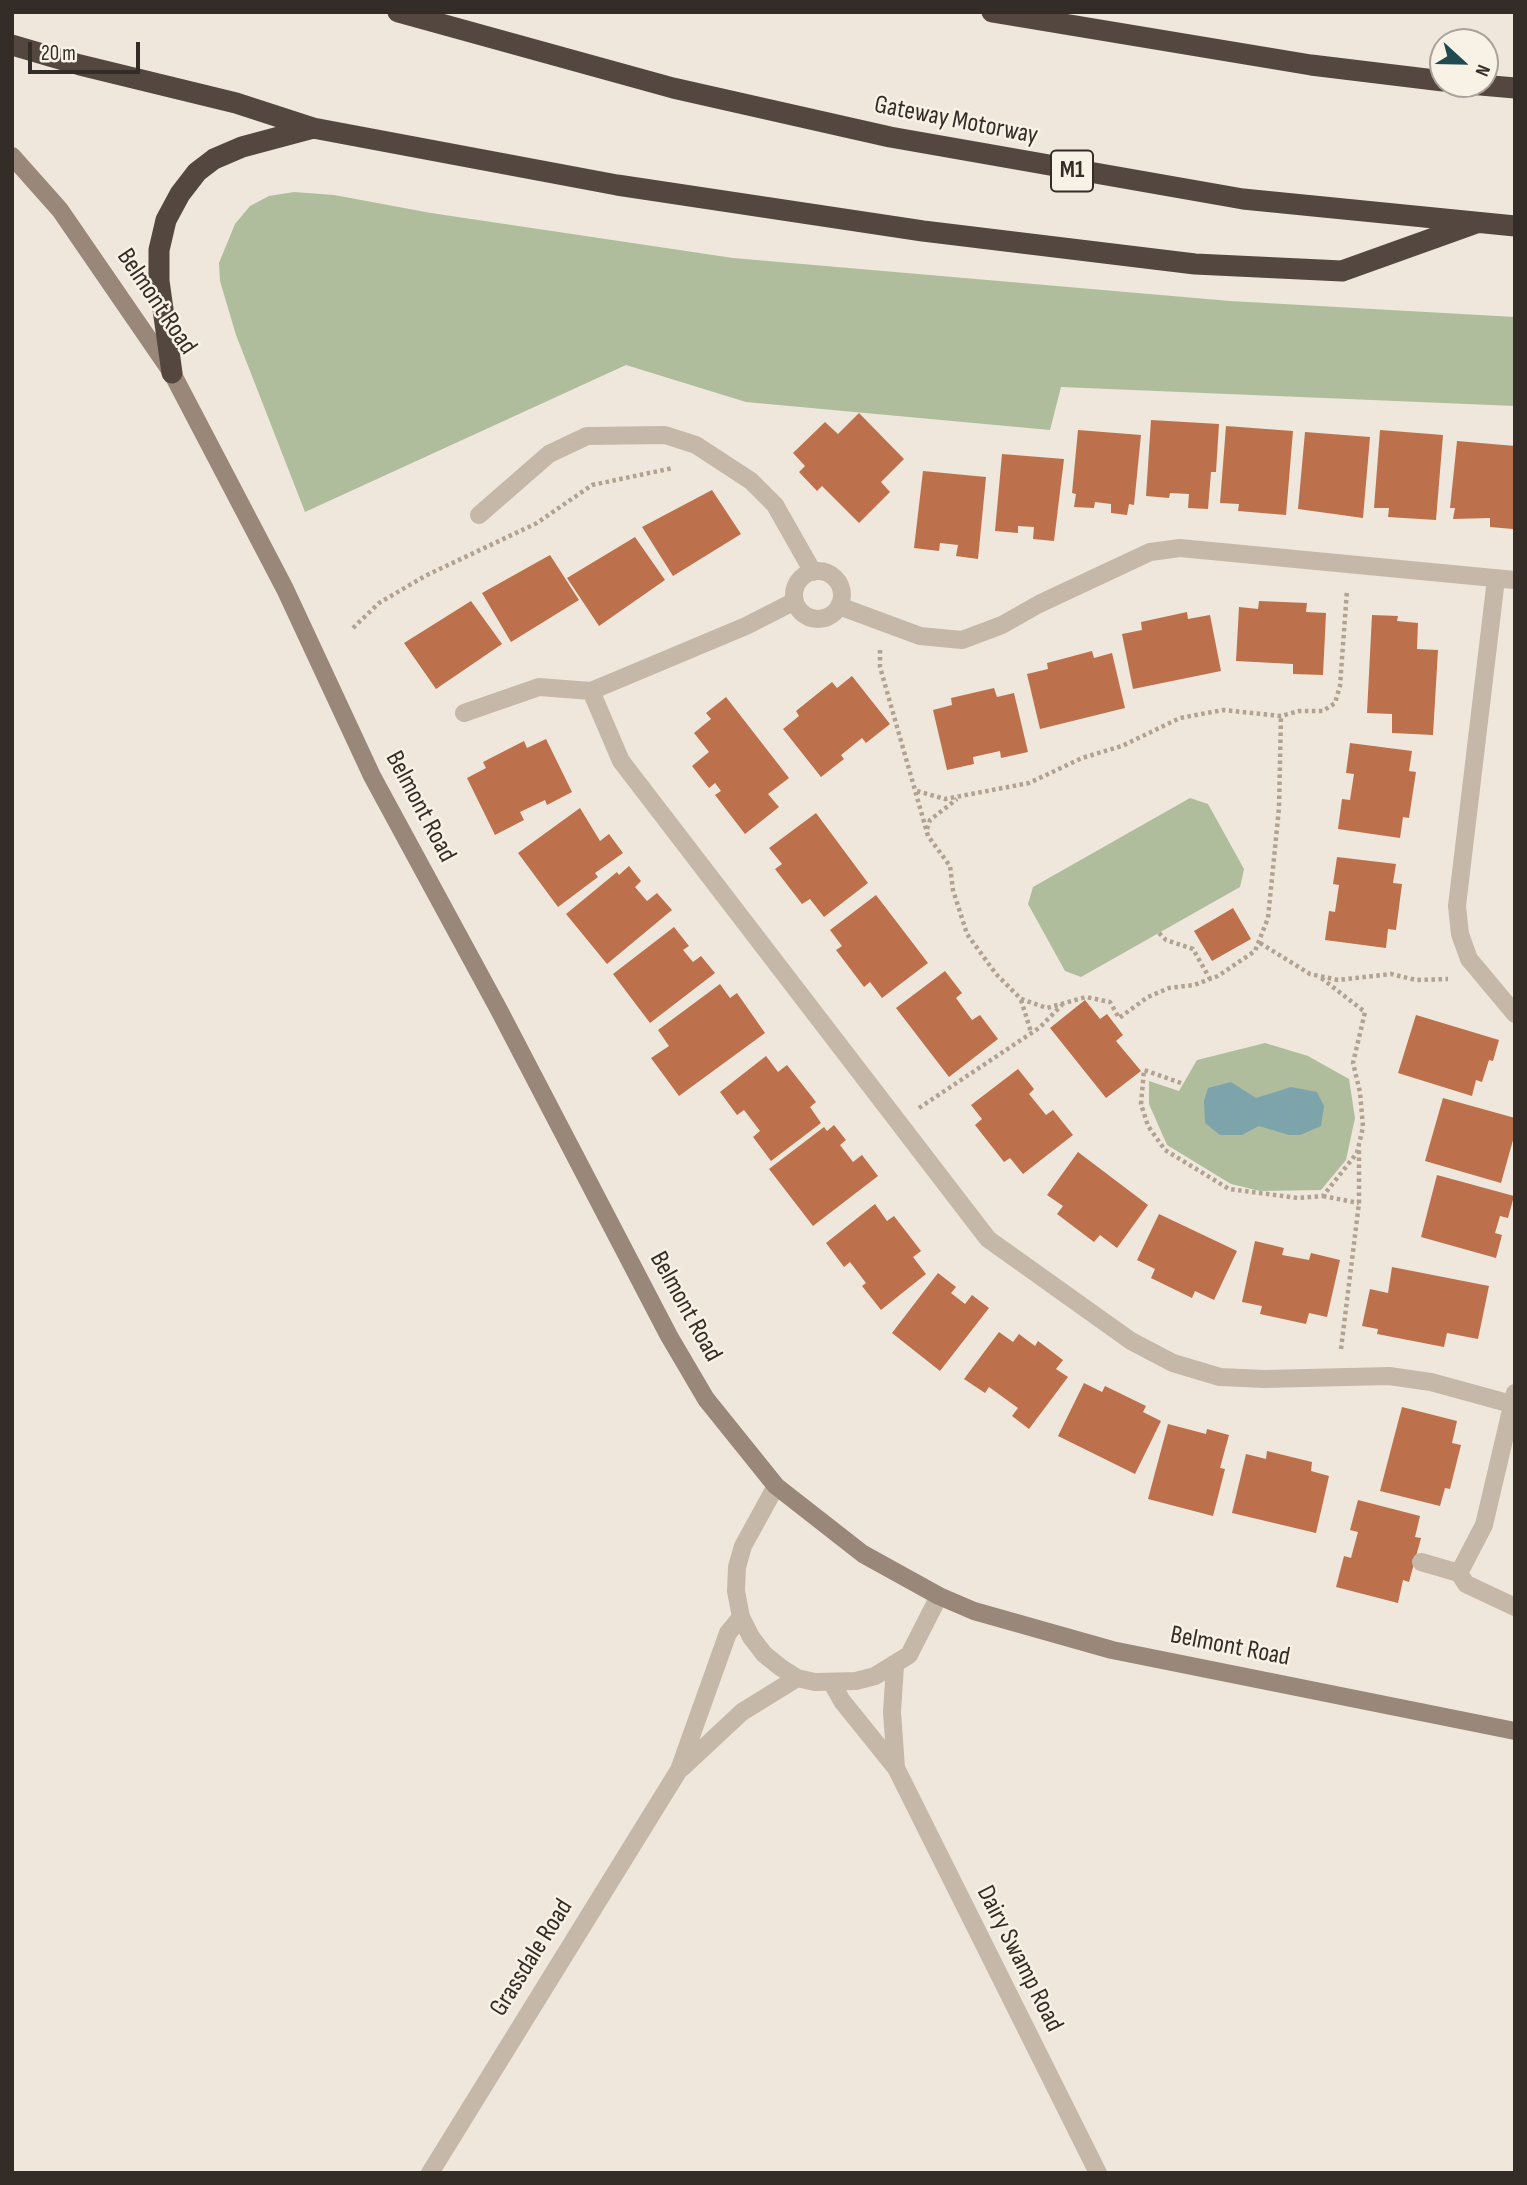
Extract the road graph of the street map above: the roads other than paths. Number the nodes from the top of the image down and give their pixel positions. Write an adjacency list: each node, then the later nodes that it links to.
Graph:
1 (398, 12): 7 (highway, Gateway Motorway / M1)
2 (992, 12): 4 (highway)
3 (12, 45): 5 (highway)
4 (1429, 79)
5 (313, 128): 7 (highway); 9 (highway)
6 (12, 156): 9 (main road, Belmont Road)
7 (1476, 223): 8 (highway, Gateway Motorway / M1)
8 (1515, 226)
9 (173, 373): 20 (main road, Belmont Road)
10 (479, 515): 11 (street)
11 (813, 572): 14 (street); 15 (street)
12 (1496, 579): 13 (street); 15 (street); 18 (street)
13 (1515, 580)
14 (795, 601): 15 (street); 16 (street)
15 (839, 606)
16 (591, 691): 17 (street); 19 (street)
17 (464, 713)
18 (1515, 1014)
19 (1514, 1401): 22 (street)
20 (776, 1486): 23 (main road, Belmont Road); 25 (street)
21 (1421, 1562): 22 (street)
22 (1460, 1573): 24 (street)
23 (939, 1596): 26 (street); 29 (main road, Belmont Road)
24 (1515, 1607)
25 (741, 1617): 27 (street); 31 (street, Grassdale Road)
26 (895, 1666): 28 (street); 30 (street, Dairy Swamp Road)
27 (797, 1678): 28 (street); 31 (street, Grassdale Road)
28 (832, 1683): 30 (street, Dairy Swamp Road)
29 (1515, 1731)
30 (895, 1768): 33 (street, Dairy Swamp Road)
31 (679, 1770): 32 (street, Grassdale Road)
32 (430, 2173)
33 (1098, 2173)

